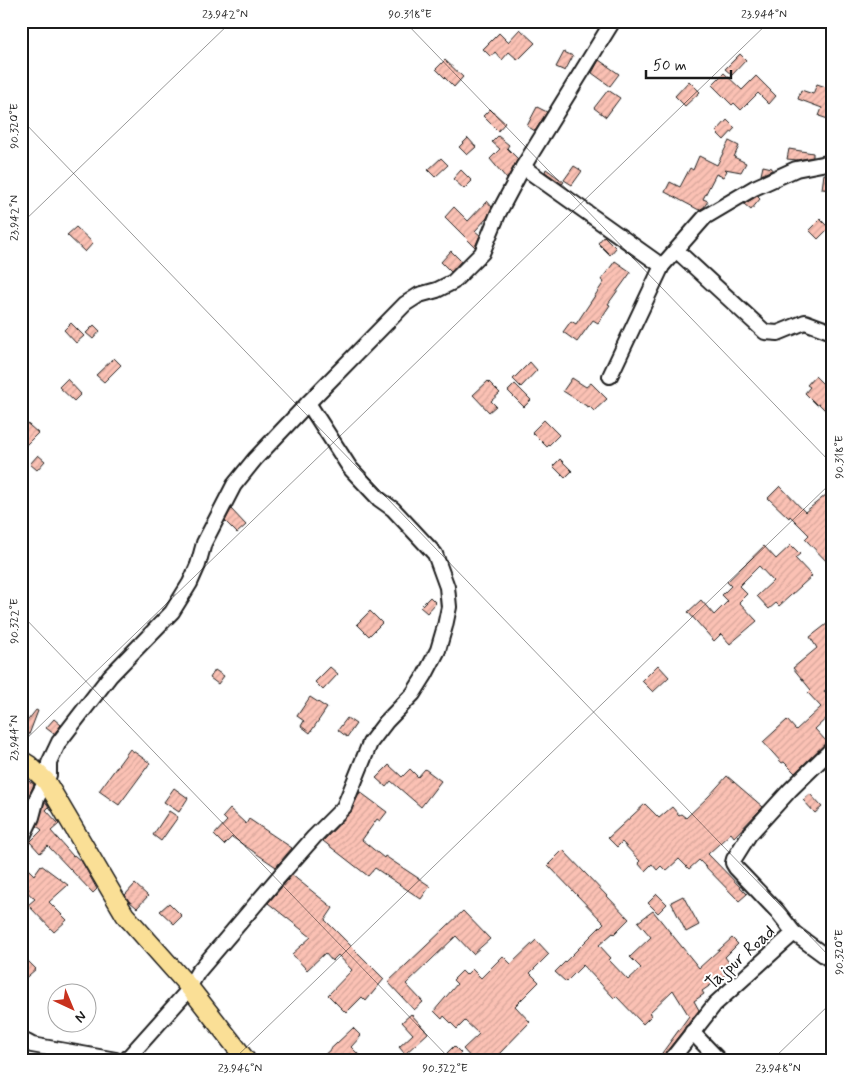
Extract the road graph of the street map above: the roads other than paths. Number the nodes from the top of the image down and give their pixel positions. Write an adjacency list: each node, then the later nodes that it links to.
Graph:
1 (613, 21): 3 (street)
2 (832, 162): 4 (street)
3 (524, 167): 5 (street); 8 (street)
4 (676, 250): 5 (street); 6 (street)
5 (662, 266): 7 (street)
6 (832, 332)
7 (610, 376)
8 (308, 403): 11 (street); 15 (street)
9 (832, 749): 13 (street, Tajpur Road)
10 (21, 760): 11 (main road)
11 (46, 781): 12 (street); 15 (main road)
12 (21, 840)
13 (794, 933): 14 (street); 16 (street, Tajpur Road)
14 (832, 961)
15 (190, 988): 19 (street); 20 (main road)
16 (692, 1032): 21 (street, Tajpur Road); 22 (street)
17 (21, 1039): 18 (street)
18 (116, 1060)
19 (126, 1060)
20 (246, 1060)
21 (671, 1060)
22 (719, 1060)

